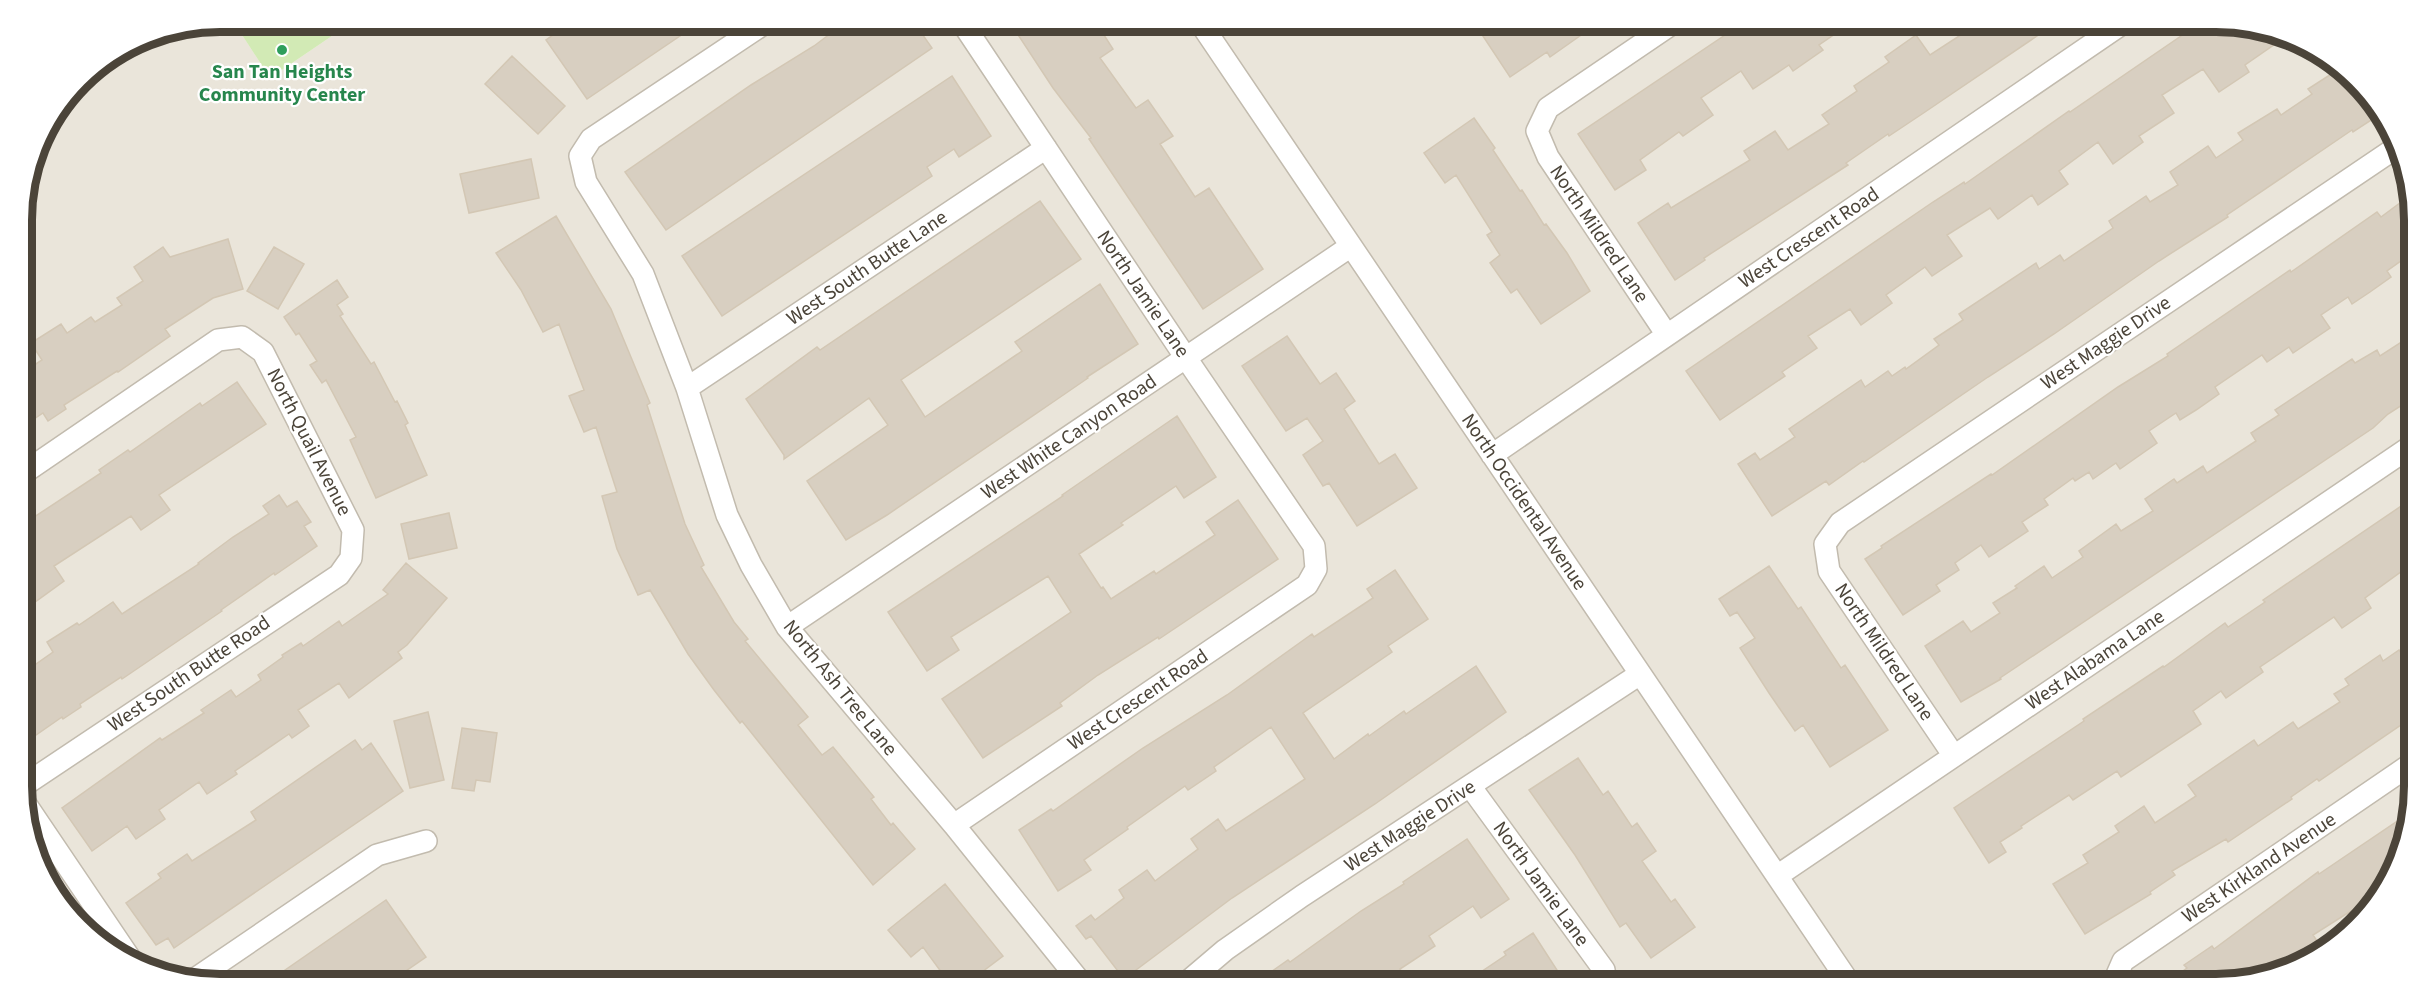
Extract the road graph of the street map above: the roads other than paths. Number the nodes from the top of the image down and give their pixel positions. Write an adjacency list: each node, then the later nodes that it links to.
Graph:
1 (752, 32): 11 (street, North Ash Tree Lane)
2 (968, 32): 6 (street, North Jamie Lane)
3 (1205, 32): 8 (street, North Occidental Avenue)
4 (1660, 32): 9 (street, North Mildred Lane)
5 (2110, 32): 9 (street, West Crescent Road)
6 (1046, 148): 10 (street, North Jamie Lane); 11 (street, West South Butte Lane)
7 (2390, 152): 15 (street, West Maggie Drive)
8 (1351, 246): 10 (street, West White Canyon Road); 13 (street, North Occidental Avenue)
9 (1667, 335): 13 (street, West Crescent Road)
10 (1186, 358): 17 (street, North Jamie Lane); 18 (street, West White Canyon Road)
11 (687, 388): 18 (street, North Ash Tree Lane)
12 (2404, 451): 20 (street, West Alabama Lane)
13 (1492, 455): 19 (street, North Occidental Avenue)
14 (32, 467): 16 (street, North Quail Avenue)
15 (1825, 544): 20 (street, North Mildred Lane)
16 (351, 558): 22 (street, West South Butte Road)
17 (1316, 569): 25 (street, West Crescent Road)
18 (787, 627): 25 (street, North Ash Tree Lane)
19 (1641, 674): 23 (street, West Maggie Drive); 27 (street, North Occidental Avenue)
20 (1954, 756): 27 (street, West Alabama Lane)
21 (2404, 769): 32 (street, West Kirkland Avenue)
22 (32, 780)
23 (1470, 786): 30 (street, North Jamie Lane); 34 (street, West Maggie Drive)
24 (34, 817): 28 (street)
25 (954, 825): 33 (street, North Ash Tree Lane)
26 (426, 841): 29 (street)
27 (1777, 876): 31 (street, North Occidental Avenue)
28 (121, 945)
29 (204, 973)
30 (1604, 973)
31 (1843, 973)
32 (2117, 973)
33 (1074, 974)
34 (1198, 974)

